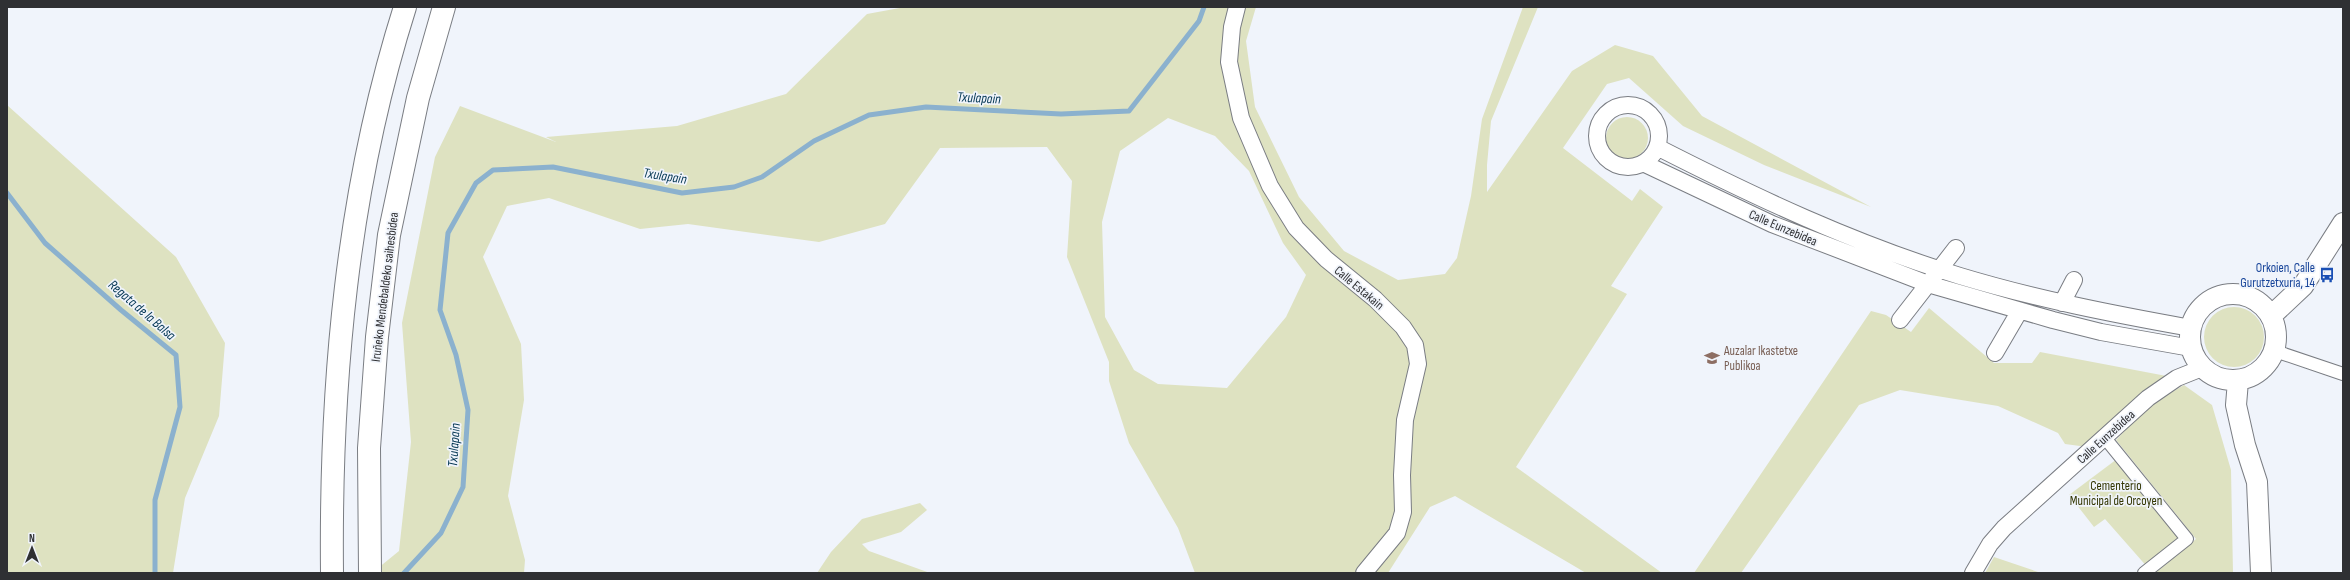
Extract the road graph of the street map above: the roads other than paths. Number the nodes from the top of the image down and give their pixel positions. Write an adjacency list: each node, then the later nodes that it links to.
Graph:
1 (406, 7): 23 (highway)
2 (444, 7): 24 (highway, Iruñeko Mendebaldeko saihesbidea)
3 (1237, 7): 25 (street, Calle Estakain)
4 (1657, 147): 5 (street); 5 (street); 8 (street, Calle Eunzebidea)
5 (1643, 163): 10 (street, Calle Eunzebidea)
6 (2343, 223): 13 (street)
7 (1956, 248): 8 (street)
8 (1939, 270): 10 (street); 11 (street, Calle Eunzebidea)
9 (2074, 280): 11 (street)
10 (1928, 284): 12 (street, Calle Eunzebidea); 14 (street)
11 (2062, 303): 15 (street, Calle Eunzebidea)
12 (2019, 312): 16 (street, Calle Eunzebidea); 18 (street)
13 (2271, 316): 15 (street); 17 (street)
14 (1900, 320)
15 (2191, 328): 16 (street)
16 (2191, 348): 19 (street)
17 (2275, 351): 20 (street); 21 (street)
18 (1995, 353)
19 (2202, 368): 21 (street); 22 (street, Calle Eunzebidea)
20 (2343, 374)
21 (2238, 381): 28 (street)
22 (2105, 438): 26 (street, Calle Eunzebidea); 27 (street)
23 (332, 573)
24 (370, 573)
25 (1364, 573)
26 (1973, 573)
27 (2144, 573)
28 (2261, 573)

